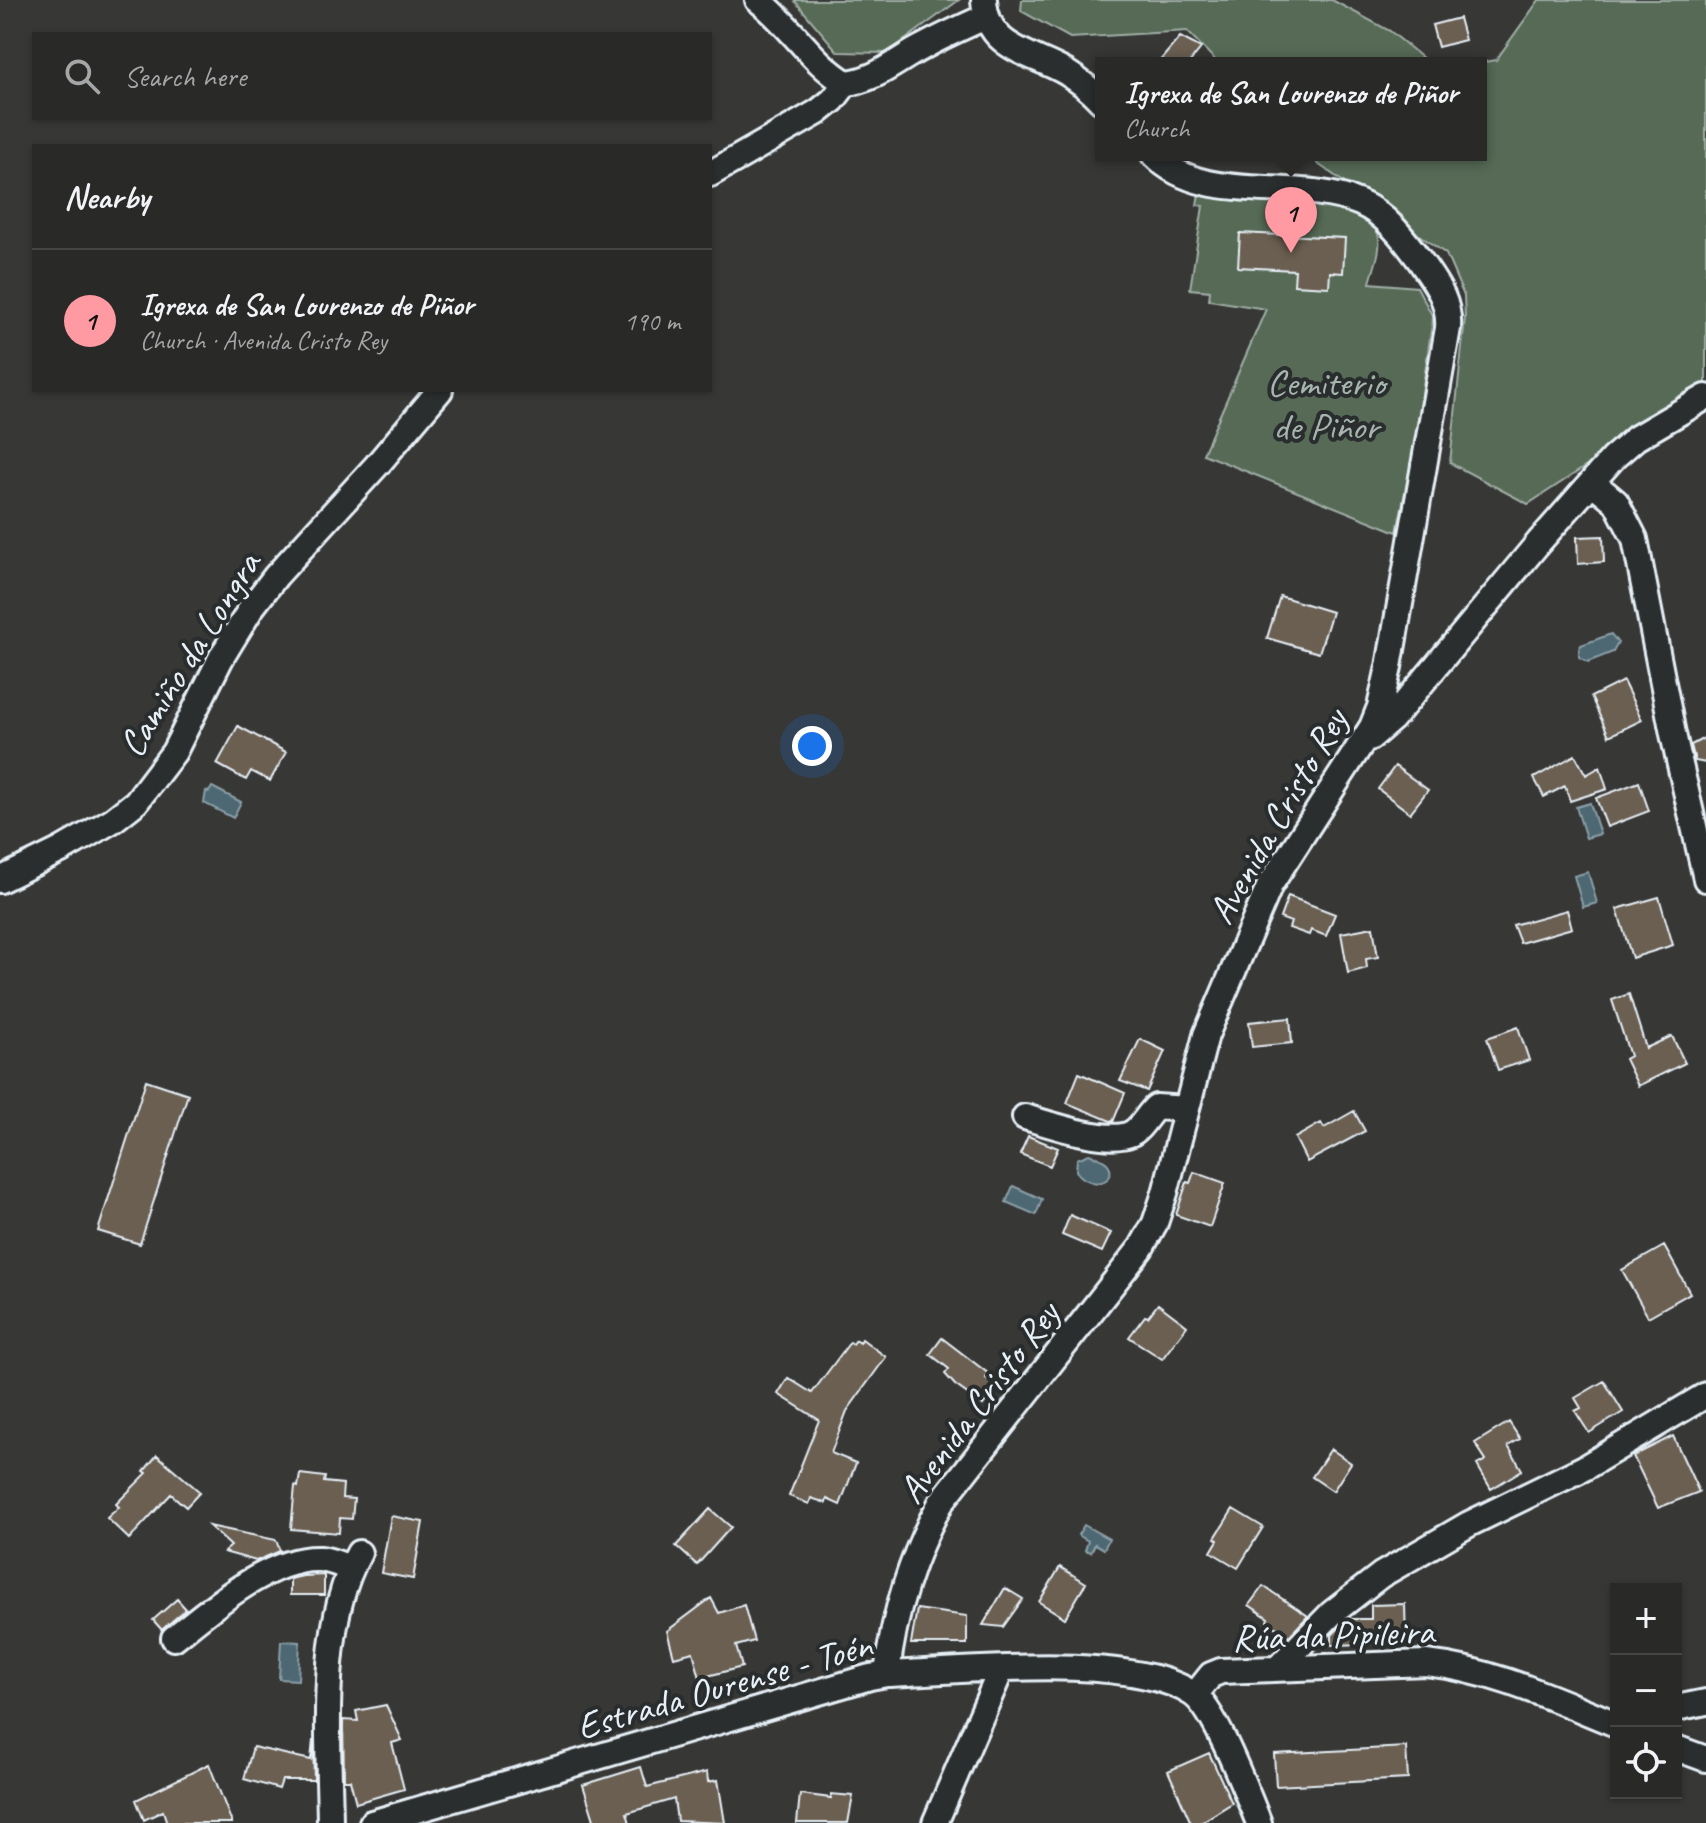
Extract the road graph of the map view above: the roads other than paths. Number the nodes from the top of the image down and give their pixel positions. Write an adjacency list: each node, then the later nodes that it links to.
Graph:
1 (758, 0): 3 (street)
2 (985, 9): 3 (street); 4 (street)
3 (846, 83): 6 (street)
4 (1095, 96)
5 (1160, 161): 11 (street, Avenida Cristo Rey)
6 (712, 173)
7 (438, 392): 14 (street, Camiño da Longra)
8 (1706, 397): 9 (street)
9 (1592, 482): 10 (street); 13 (street)
10 (1471, 627): 11 (street); 12 (street)
11 (1389, 667): 12 (street, Avenida Cristo Rey)
12 (1362, 745): 15 (street, Avenida Cristo Rey)
13 (1706, 879)
14 (0, 880)
15 (1187, 1109): 16 (street); 21 (street, Avenida Cristo Rey)
16 (1025, 1117)
17 (1706, 1395): 19 (street)
18 (174, 1638): 28 (street)
19 (1278, 1668): 22 (street, Rúa da Pipileira); 25 (street, Rúa da Pipileira)
20 (1001, 1670): 21 (street, Estrada Ourense - Toén); 22 (street, Estrada Ourense - Toén); 30 (street)
21 (887, 1674): 29 (street, Estrada Ourense - Toén)
22 (1195, 1695): 31 (street)
23 (1706, 1702): 24 (street)
24 (1682, 1707)
25 (1610, 1722)
26 (1682, 1750): 27 (street)
27 (1706, 1759)
28 (330, 1823)
29 (372, 1823)
30 (935, 1823)
31 (1259, 1823)

